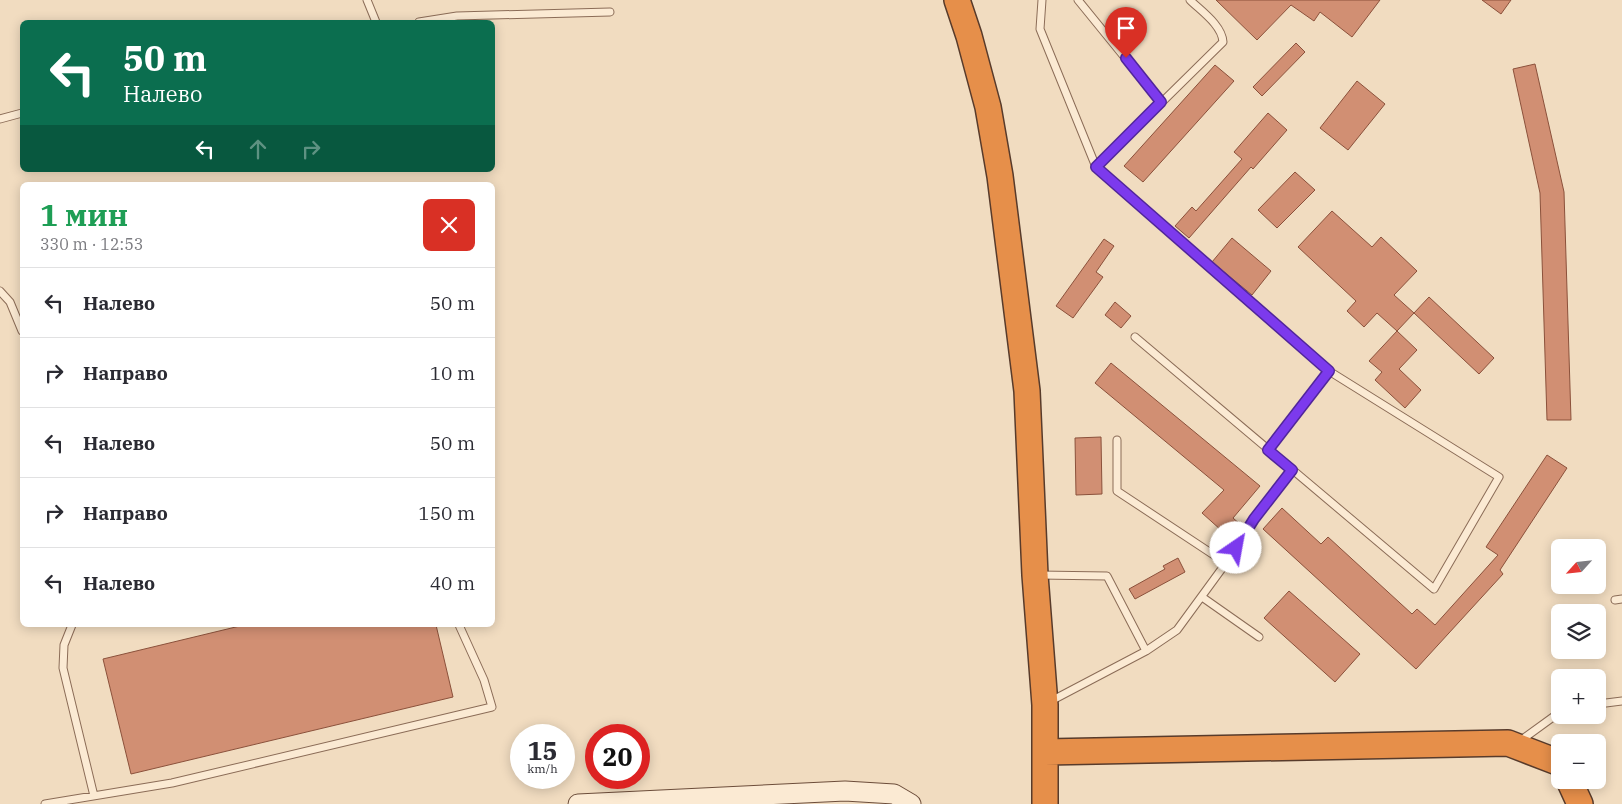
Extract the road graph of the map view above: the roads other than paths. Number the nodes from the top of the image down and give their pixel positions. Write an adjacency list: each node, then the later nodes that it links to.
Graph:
1 (367, 0): 7 (lane)
2 (957, 0): 21 (highway)
3 (1042, 0): 12 (lane)
4 (1078, 0): 9 (lane)
5 (1190, 0): 9 (lane)
6 (610, 12): 8 (lane)
7 (375, 20)
8 (432, 20)
9 (1161, 102): 12 (lane)
10 (20, 114): 11 (lane)
11 (0, 119)
12 (1096, 167): 16 (lane)
13 (0, 291): 14 (lane)
14 (20, 326)
15 (1134, 337): 18 (lane)
16 (1329, 371): 18 (lane); 19 (lane)
17 (1116, 440): 20 (lane)
18 (1268, 450): 19 (lane)
19 (1292, 470): 20 (lane)
20 (1226, 562): 22 (lane)
21 (1035, 575): 26 (lane); 29 (highway)
22 (1202, 597): 25 (lane); 26 (lane)
23 (71, 627): 35 (lane)
24 (460, 627): 35 (lane)
25 (1259, 637)
26 (1146, 651): 29 (lane)
27 (1622, 701): 28 (lane)
28 (1606, 703)
29 (1045, 705): 32 (highway)
30 (1551, 718): 31 (lane)
31 (1514, 745): 32 (highway); 33 (highway)
32 (1045, 752): 39 (highway)
33 (1551, 759)
34 (1573, 789): 40 (highway)
35 (94, 796): 36 (lane)
36 (45, 804)
37 (578, 804): 38 (main road)
38 (911, 804)
39 (1045, 804)
40 (1580, 804)

